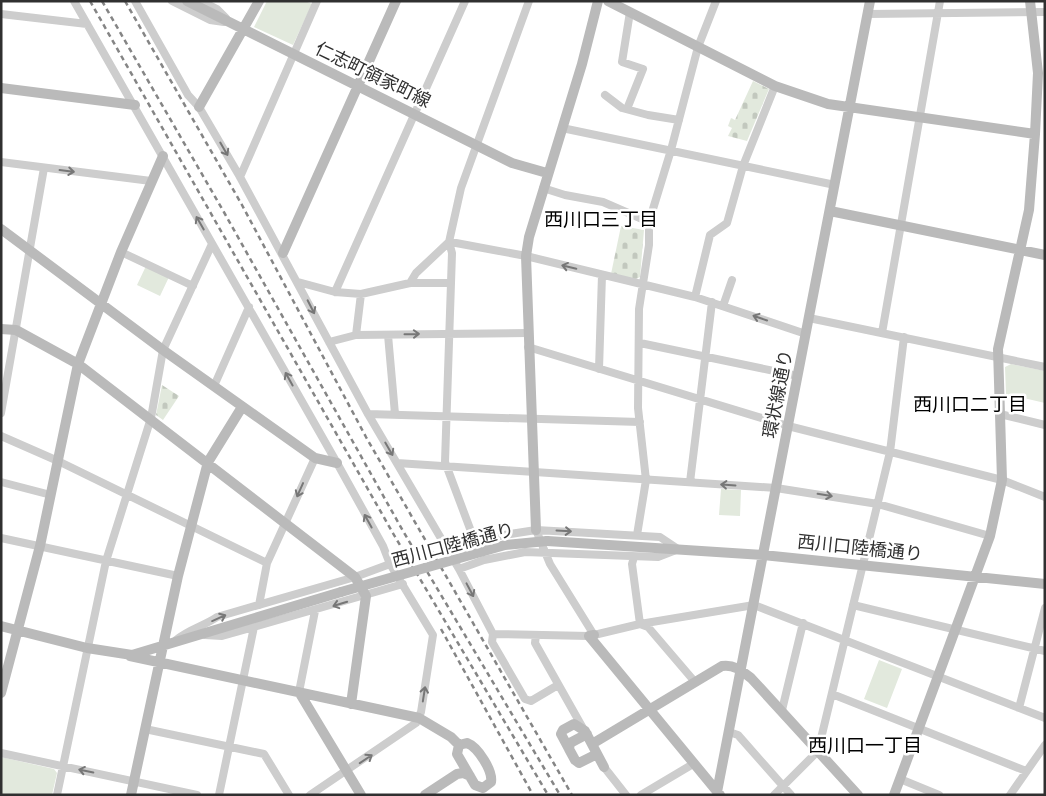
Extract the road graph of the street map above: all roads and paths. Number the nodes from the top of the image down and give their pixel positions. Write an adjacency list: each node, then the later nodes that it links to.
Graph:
1 (74, 1): 23 (street)
2 (135, 1): 32 (street)
3 (172, 1): 22 (street)
4 (187, 1): 22 (street, 仁志町領家町線)
5 (201, 1): 22 (street)
6 (259, 1): 24 (street)
7 (317, 1): 26 (street)
8 (396, 1): 27 (street)
9 (465, 1): 35 (street)
10 (529, 1): 40 (street)
11 (598, 1): 38 (street)
12 (608, 1): 17 (street)
13 (716, 1): 25 (street)
14 (870, 1): 21 (street, 環状線通り)
15 (940, 1): 19 (street)
16 (1030, 7): 18 (street); 19 (street); 39 (street)
17 (630, 12): 25 (street); 33 (street)
18 (1045, 12)
19 (938, 13): 21 (street); 36 (street)
20 (1, 14): 23 (street)
21 (868, 14): 34 (street, 環状線通り)
22 (230, 22): 24 (street, 仁志町領家町線)
23 (87, 24): 31 (street)
24 (243, 29): 26 (street, 仁志町領家町線); 32 (street)
25 (698, 47): 28 (street); 37 (street)
26 (294, 54): 27 (street, 仁志町領家町線); 47 (street)
27 (358, 86): 35 (street, 仁志町領家町線); 62 (street)
28 (775, 86): 34 (street); 44 (street)
29 (1, 88): 31 (street)
30 (605, 95): 33 (street)
31 (134, 105): 42 (street)
32 (199, 107): 47 (street, one-way to 47)
33 (627, 109): 37 (street)
34 (850, 109): 36 (street); 49 (street, 環状線通り)
35 (415, 114): 40 (street, 仁志町領家町線); 72 (street)
36 (920, 118): 39 (street); 53 (street)
37 (679, 120): 41 (street)
38 (562, 128): 41 (street); 46 (street)
39 (1040, 134): 60 (street)
40 (476, 145): 46 (street, 仁志町領家町線); 57 (street)
41 (671, 150): 44 (street); 52 (street)
42 (163, 156): 48 (street); 58 (street, one-way to 42)
43 (1, 162): 45 (street)
44 (743, 166): 49 (street); 74 (street)
45 (44, 168): 48 (street, one-way to 48); 59 (street)
46 (547, 174): 50 (street)
47 (240, 177): 62 (street)
48 (151, 181): 61 (street)
49 (835, 184): 51 (street, 環状線通り)
50 (543, 188): 52 (street); 64 (street)
51 (830, 211): 53 (street); 79 (street, 環状線通り)
52 (649, 222): 70 (street)
53 (901, 225): 60 (street); 83 (street)
54 (1, 229): 56 (street)
55 (1, 236): 56 (street)
56 (12, 238): 59 (street)
57 (448, 242): 64 (street); 68 (street); 69 (street)
58 (212, 244): 71 (street); 78 (street)
59 (30, 250): 75 (street); 81 (street)
60 (1021, 250): 63 (street); 94 (street)
61 (121, 252): 71 (street); 75 (street)
62 (283, 253): 67 (street)
63 (1045, 255)
64 (526, 256): 65 (street, one-way to 64); 82 (street)
65 (602, 275): 70 (street); 97 (street)
66 (732, 280): 77 (street)
67 (298, 282): 72 (street); 89 (street, one-way to 89)
68 (410, 283): 69 (street); 73 (street)
69 (450, 283): 84 (street)
70 (642, 284): 74 (street); 90 (street)
71 (193, 286): 92 (street)
72 (336, 292): 73 (street)
73 (361, 294): 86 (street)
74 (695, 297): 76 (street)
75 (100, 302): 92 (street); 95 (street)
76 (712, 302): 77 (street); 93 (street)
77 (724, 306): 85 (street, one-way to 77)
78 (249, 307): 100 (street); 119 (street, one-way to 78)
79 (810, 318): 83 (street); 85 (street, 環状線通り)
80 (1, 329): 81 (street)
81 (16, 330): 95 (street); 103 (street)
82 (528, 333): 84 (street); 91 (street)
83 (882, 333): 88 (street)
84 (449, 334): 87 (street, one-way to 84); 107 (street)
85 (806, 334): 98 (street, 環状線通り)
86 (356, 335): 87 (street); 89 (street)
87 (388, 335): 105 (street)
88 (904, 337): 94 (street); 114 (street)
89 (329, 342): 104 (street)
90 (640, 343): 93 (street); 99 (street)
91 (528, 347): 97 (street); 109 (street)
92 (163, 350): 100 (street); 108 (street)
93 (705, 355): 98 (street); 101 (street)
94 (998, 356): 96 (street); 106 (street)
95 (78, 364): 108 (street); 116 (street)
96 (1045, 367)
97 (599, 369): 99 (street)
98 (798, 376): 112 (street, 環状線通り)
99 (640, 382): 101 (street); 110 (street)
100 (214, 386): 102 (street)
101 (700, 400): 112 (street); 125 (street)
102 (242, 406): 115 (street); 117 (street)
103 (1, 413)
104 (368, 414): 105 (street); 118 (street, one-way to 118)
105 (395, 414): 107 (street)
106 (1000, 414): 111 (street); 123 (street)
107 (446, 417): 109 (street); 120 (street)
108 (150, 418): 117 (street); 127 (street)
109 (531, 419): 110 (street); 121 (street)
110 (640, 422): 122 (street)
111 (1045, 424)
112 (788, 426): 114 (street); 126 (street, 環状線通り)
113 (1, 436): 116 (street)
114 (890, 452): 123 (street); 130 (street)
115 (315, 458): 119 (street); 131 (street, one-way to 131)
116 (58, 460): 127 (street); 128 (street)
117 (208, 462): 131 (street); 132 (street)
118 (397, 463): 120 (street); 141 (street)
119 (336, 464): 146 (street, one-way to 119)
120 (446, 466): 121 (street); 137 (street)
121 (533, 473): 122 (street); 133 (street)
122 (646, 480): 125 (street); 134 (street)
123 (1002, 480): 129 (street); 135 (street)
124 (1, 482): 128 (street)
125 (690, 482): 126 (street, one-way to 125)
126 (776, 488): 130 (street, one-way to 130); 142 (street, 環状線通り)
127 (127, 494): 132 (street); 144 (street)
128 (50, 495): 138 (street)
129 (1045, 497)
130 (878, 504): 135 (street); 147 (street)
131 (286, 522): 145 (street); 151 (street)
132 (191, 526): 145 (street); 149 (street)
133 (536, 530): 134 (street, one-way to 134); 137 (street); 139 (street)
134 (637, 535): 140 (street)
135 (990, 536): 150 (street)
136 (1, 538): 138 (street)
137 (475, 542): 141 (street)
138 (40, 546): 144 (street); 165 (street)
139 (546, 546): 140 (street, 西川口陸橋通り); 143 (street); 148 (street); 168 (street); 169 (street, 西川口陸橋通り, bridge)
140 (678, 549): 142 (street, 西川口陸橋通り); 143 (street)
141 (448, 550): 148 (street)
142 (763, 555): 147 (street, 西川口陸橋通り); 157 (street, 環状線通り)
143 (634, 556): 161 (street)
144 (106, 561): 149 (street); 172 (street)
145 (267, 564): 156 (street)
146 (390, 564): 151 (street); 152 (street)
147 (862, 565): 150 (street, 西川口陸橋通り); 155 (street)
148 (459, 569): 166 (street, one-way to 166)
149 (178, 576): 171 (street)
150 (976, 576): 153 (street, 西川口陸橋通り); 164 (street)
151 (355, 577): 154 (street); 156 (street)
152 (403, 584): 154 (street); 189 (street, one-way to 152)
153 (1045, 584)
154 (366, 596): 159 (street, one-way to 159); 185 (street)
155 (853, 605): 164 (street); 170 (street)
156 (259, 606): 169 (street, one-way to 156)
157 (754, 606): 160 (street); 161 (street); 177 (street, 環状線通り)
158 (1045, 608): 173 (street)
159 (315, 611): 163 (street); 182 (street)
160 (802, 622): 170 (street); 188 (street)
161 (640, 624): 168 (street); 180 (street)
162 (1, 626): 165 (street, 西川口陸橋通り)
163 (254, 627): 169 (street); 179 (street)
164 (956, 630): 173 (street); 178 (street)
165 (16, 631): 172 (street, 西川口陸橋通り); 183 (street)
166 (493, 634): 167 (street); 181 (street)
167 (536, 636): 168 (street); 181 (street)
168 (591, 636): 187 (street)
169 (176, 640): 171 (street, 西川口陸橋通り)
170 (844, 640): 178 (street); 184 (street)
171 (163, 644): 175 (street, 西川口陸橋通り); 176 (street)
172 (88, 648): 175 (street, 西川口陸橋通り); 205 (street)
173 (1034, 648): 174 (street); 186 (street)
174 (1045, 651)
175 (125, 655): 176 (street)
176 (159, 663): 179 (street); 192 (street)
177 (740, 669): 180 (street); 188 (street); 193 (street, 環状線通り)
178 (939, 676): 186 (street); 191 (street)
179 (244, 681): 182 (street); 198 (street)
180 (695, 682): 187 (street)
181 (558, 685): 194 (street)
182 (299, 692): 185 (street); 207 (street)
183 (1, 693)
184 (832, 694): 191 (street); 200 (street)
185 (351, 704): 189 (street)
186 (1019, 708): 190 (street)
187 (648, 710): 195 (street); 204 (street)
188 (782, 710): 200 (street)
189 (419, 718): 196 (street); 207 (street, one-way to 189)
190 (1045, 718)
191 (919, 728): 208 (street); 211 (street)
192 (145, 729): 198 (street); 212 (street)
193 (728, 732): 213 (street); 215 (street, 環状線通り)
194 (586, 733): 195 (street); 199 (street); 199 (street)
195 (592, 744): 202 (street)
196 (459, 745): 203 (street); 214 (street)
197 (1045, 745): 208 (street)
198 (229, 746): 219 (street); 220 (street)
199 (568, 749): 202 (street)
200 (818, 751): 213 (street); 228 (street)
201 (1, 753): 205 (street)
202 (597, 754): 206 (street)
203 (460, 762): 209 (street); 210 (street)
204 (693, 764): 215 (street); 225 (street)
205 (63, 766): 212 (street, one-way to 205); 216 (street)
206 (604, 767): 224 (street)
207 (347, 771): 221 (street); 222 (street)
208 (1026, 771): 231 (street)
209 (454, 776): 210 (street); 223 (street)
210 (470, 776): 214 (street)
211 (900, 779): 229 (street); 230 (street)
212 (134, 782): 217 (street); 218 (street)
213 (783, 786): 226 (street); 227 (street)
214 (482, 791)
215 (718, 793)
216 (57, 795)
217 (131, 795)
218 (197, 795)
219 (219, 795)
220 (289, 795)
221 (310, 795)
222 (361, 795)
223 (425, 795)
224 (626, 795)
225 (641, 795)
226 (774, 795)
227 (791, 795)
228 (858, 795)
229 (894, 795)
230 (939, 795)
231 (1010, 795)

